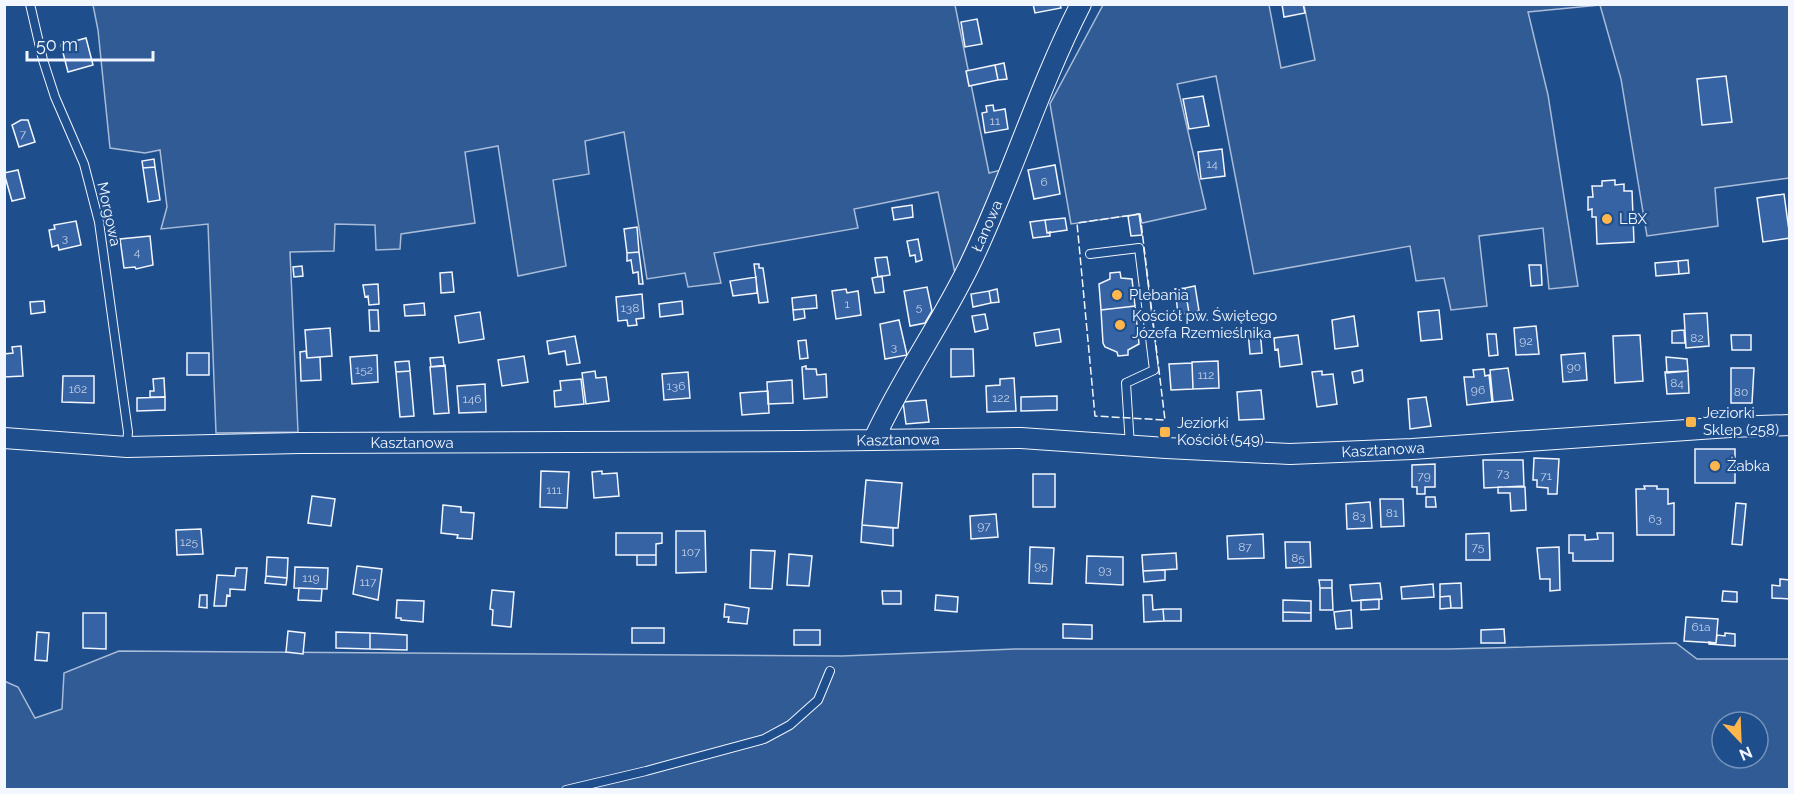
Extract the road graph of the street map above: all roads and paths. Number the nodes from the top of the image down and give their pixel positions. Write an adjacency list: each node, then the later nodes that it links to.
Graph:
1 (30, 4): 7 (lane, Morgowa)
2 (1081, 4): 6 (street, Łanowa)
3 (1090, 254): 8 (lane)
4 (1790, 425): 8 (street, Kasztanowa)
5 (4, 438): 7 (street, Kasztanowa)
6 (874, 439): 7 (street, Kasztanowa); 8 (street, Kasztanowa)
7 (127, 442)
8 (1130, 446)
9 (830, 671): 10 (lane)
10 (566, 789)

